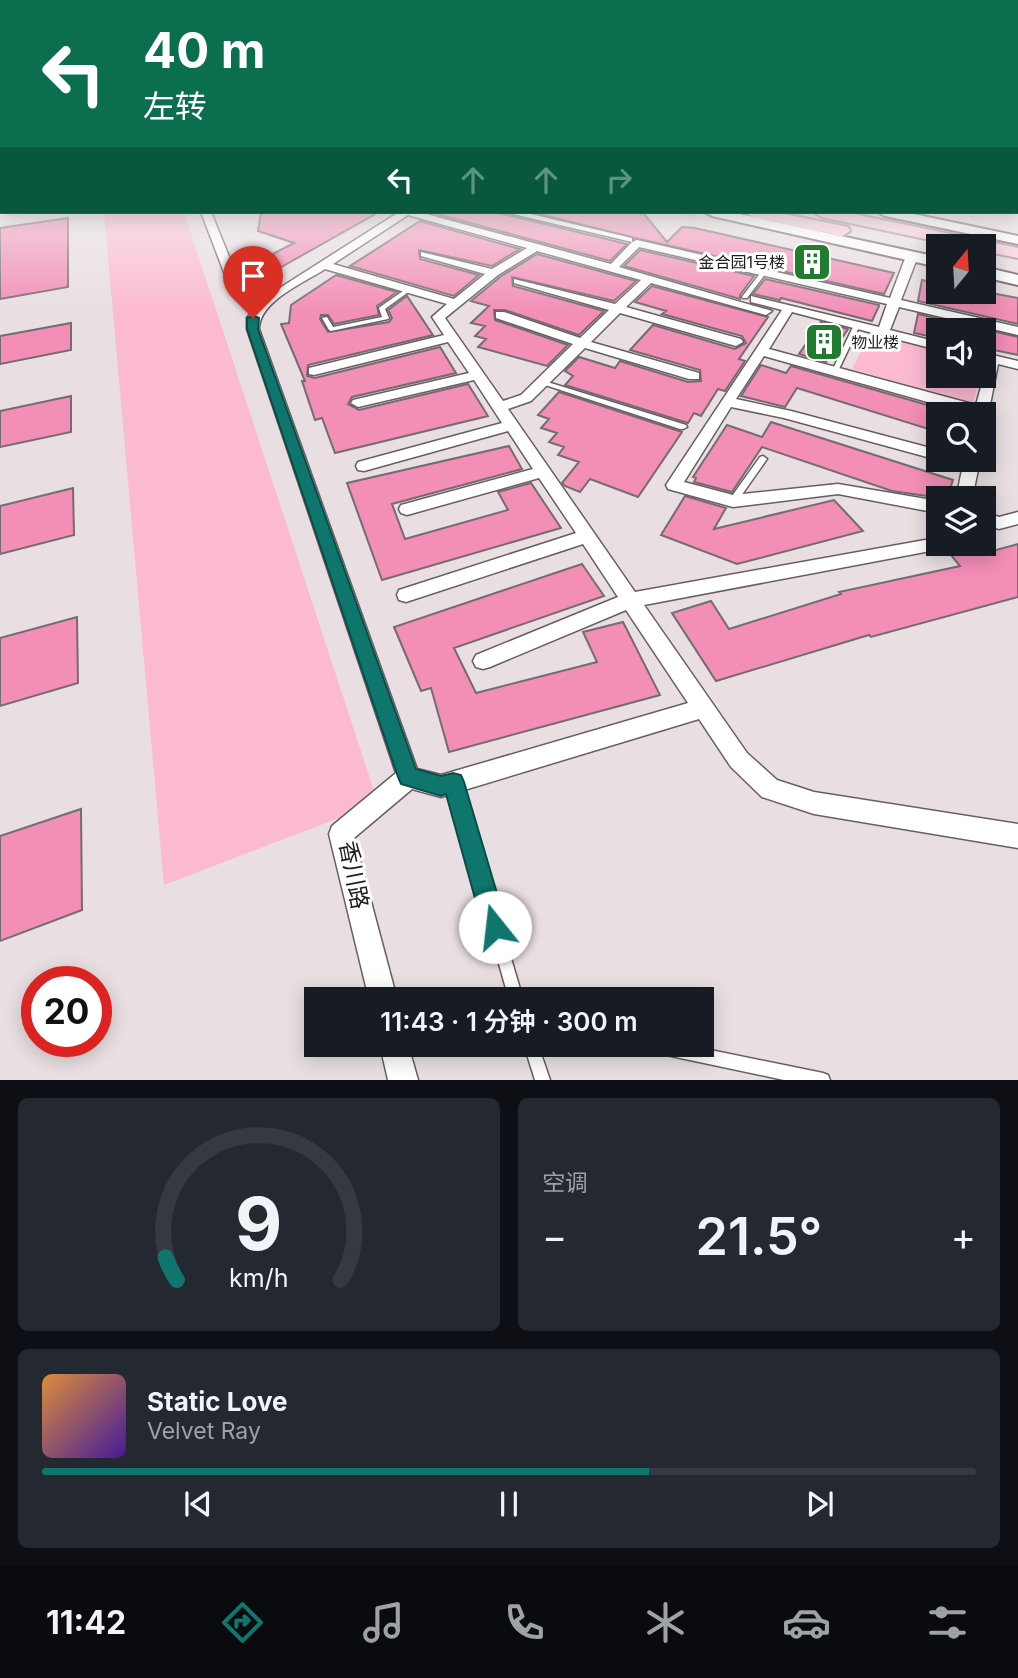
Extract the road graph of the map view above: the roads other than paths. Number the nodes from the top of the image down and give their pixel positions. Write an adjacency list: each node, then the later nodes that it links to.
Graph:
1 (207, 214): 29 (street)
2 (404, 214): 19 (street)
3 (425, 214): 9 (street)
4 (513, 214): 9 (street)
5 (721, 214): 17 (main road)
6 (762, 214): 14 (highway)
7 (832, 214): 15 (highway)
8 (895, 214): 10 (main road)
9 (530, 226): 11 (street); 13 (street)
10 (954, 226): 12 (highway)
11 (628, 240)
12 (1018, 242)
13 (534, 248): 22 (street); 25 (street)
14 (926, 249)
15 (1018, 253)
16 (425, 254): 22 (street)
17 (912, 256): 18 (main road); 32 (street)
18 (926, 259)
19 (324, 265): 28 (street); 74 (street)
20 (996, 265): 21 (highway)
21 (1018, 270)
22 (494, 273): 31 (street)
23 (763, 273): 30 (lane); 30 (street); 32 (street)
24 (996, 275): 26 (main road)
25 (647, 280): 34 (street); 35 (street)
26 (1018, 280)
27 (518, 281): 34 (street)
28 (408, 290): 31 (street); 37 (lane)
29 (239, 296)
30 (745, 297): 33 (street)
31 (456, 303): 41 (street)
32 (894, 304): 39 (street); 40 (street)
33 (789, 308): 38 (street); 45 (street)
34 (617, 309): 42 (street); 43 (street)
35 (766, 312)
36 (500, 314): 43 (street)
37 (325, 318)
38 (857, 326): 40 (street); 49 (lane)
39 (1018, 331)
40 (883, 332): 44 (street)
41 (452, 337): 48 (street); 50 (street)
42 (736, 342)
43 (582, 343): 51 (street); 52 (street)
44 (926, 343)
45 (761, 351): 49 (street); 53 (street)
46 (996, 360): 47 (street)
47 (1018, 365)
48 (314, 370)
49 (835, 371): 54 (street)
50 (478, 375): 55 (street); 56 (street)
51 (694, 376)
52 (541, 382): 56 (street); 58 (lane)
53 (727, 401): 59 (street); 63 (street)
54 (943, 402)
55 (358, 403)
56 (499, 407): 57 (street)
57 (512, 425): 61 (street); 62 (street)
58 (683, 427)
59 (926, 452)
60 (763, 459): 63 (lane)
61 (364, 466)
62 (543, 472): 65 (street); 68 (street)
63 (733, 500): 64 (street)
64 (926, 505)
65 (408, 509)
66 (1018, 518): 67 (street)
67 (996, 522)
68 (587, 536): 70 (street); 71 (street)
69 (925, 546): 71 (street)
70 (406, 595)
71 (630, 600): 72 (street); 73 (street)
72 (483, 661)
73 (704, 708): 75 (street); 76 (street)
74 (408, 777): 75 (street); 77 (street, 香川路)
75 (453, 782): 78 (lane)
76 (1018, 836)
77 (380, 987)
78 (513, 987)
79 (397, 1057): 82 (street)
80 (535, 1057): 83 (lane)
81 (711, 1057): 84 (lane)
82 (403, 1080)
83 (543, 1080)
84 (823, 1080)

